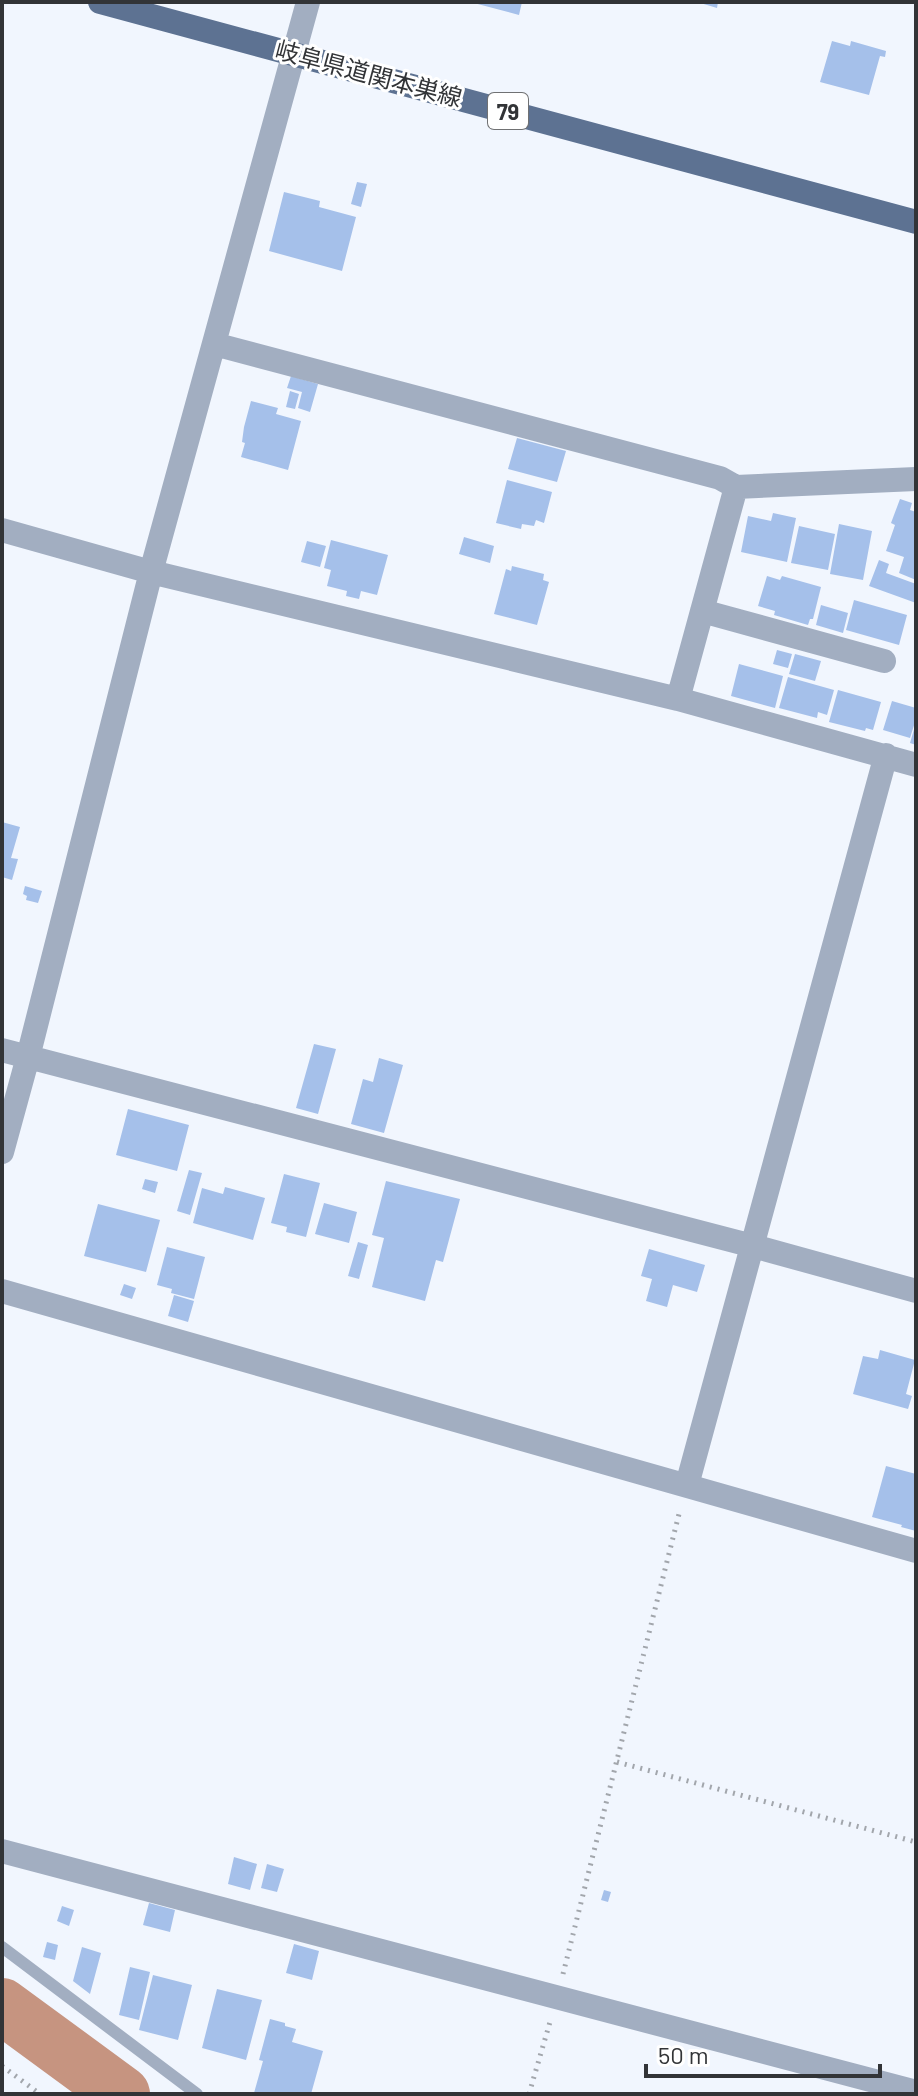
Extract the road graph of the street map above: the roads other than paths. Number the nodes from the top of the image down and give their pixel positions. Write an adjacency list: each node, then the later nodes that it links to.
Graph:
1 (100, 2): 3 (main road, 岐阜県道関本巣線 / 79)
2 (308, 2): 3 (street)
3 (294, 53): 4 (main road, 岐阜県道関本巣線 / 79); 5 (street)
4 (916, 222)
5 (214, 344): 7 (street); 9 (street)
6 (916, 479): 7 (street)
7 (736, 487): 10 (street)
8 (2, 530): 9 (street)
9 (151, 572): 12 (street); 16 (street)
10 (702, 611): 11 (street); 12 (street)
11 (884, 661)
12 (678, 699): 13 (street)
13 (886, 755): 14 (street); 18 (street)
14 (916, 765)
15 (2, 1050): 16 (street)
16 (28, 1057): 17 (street); 18 (street)
17 (2, 1152)
18 (753, 1246): 20 (street); 21 (street)
19 (2, 1291): 21 (street)
20 (916, 1291)
21 (687, 1485): 22 (street)
22 (916, 1551)
23 (2, 1851): 25 (street)
24 (2, 1947): 26 (lane)
25 (916, 2092)
26 (197, 2094)

